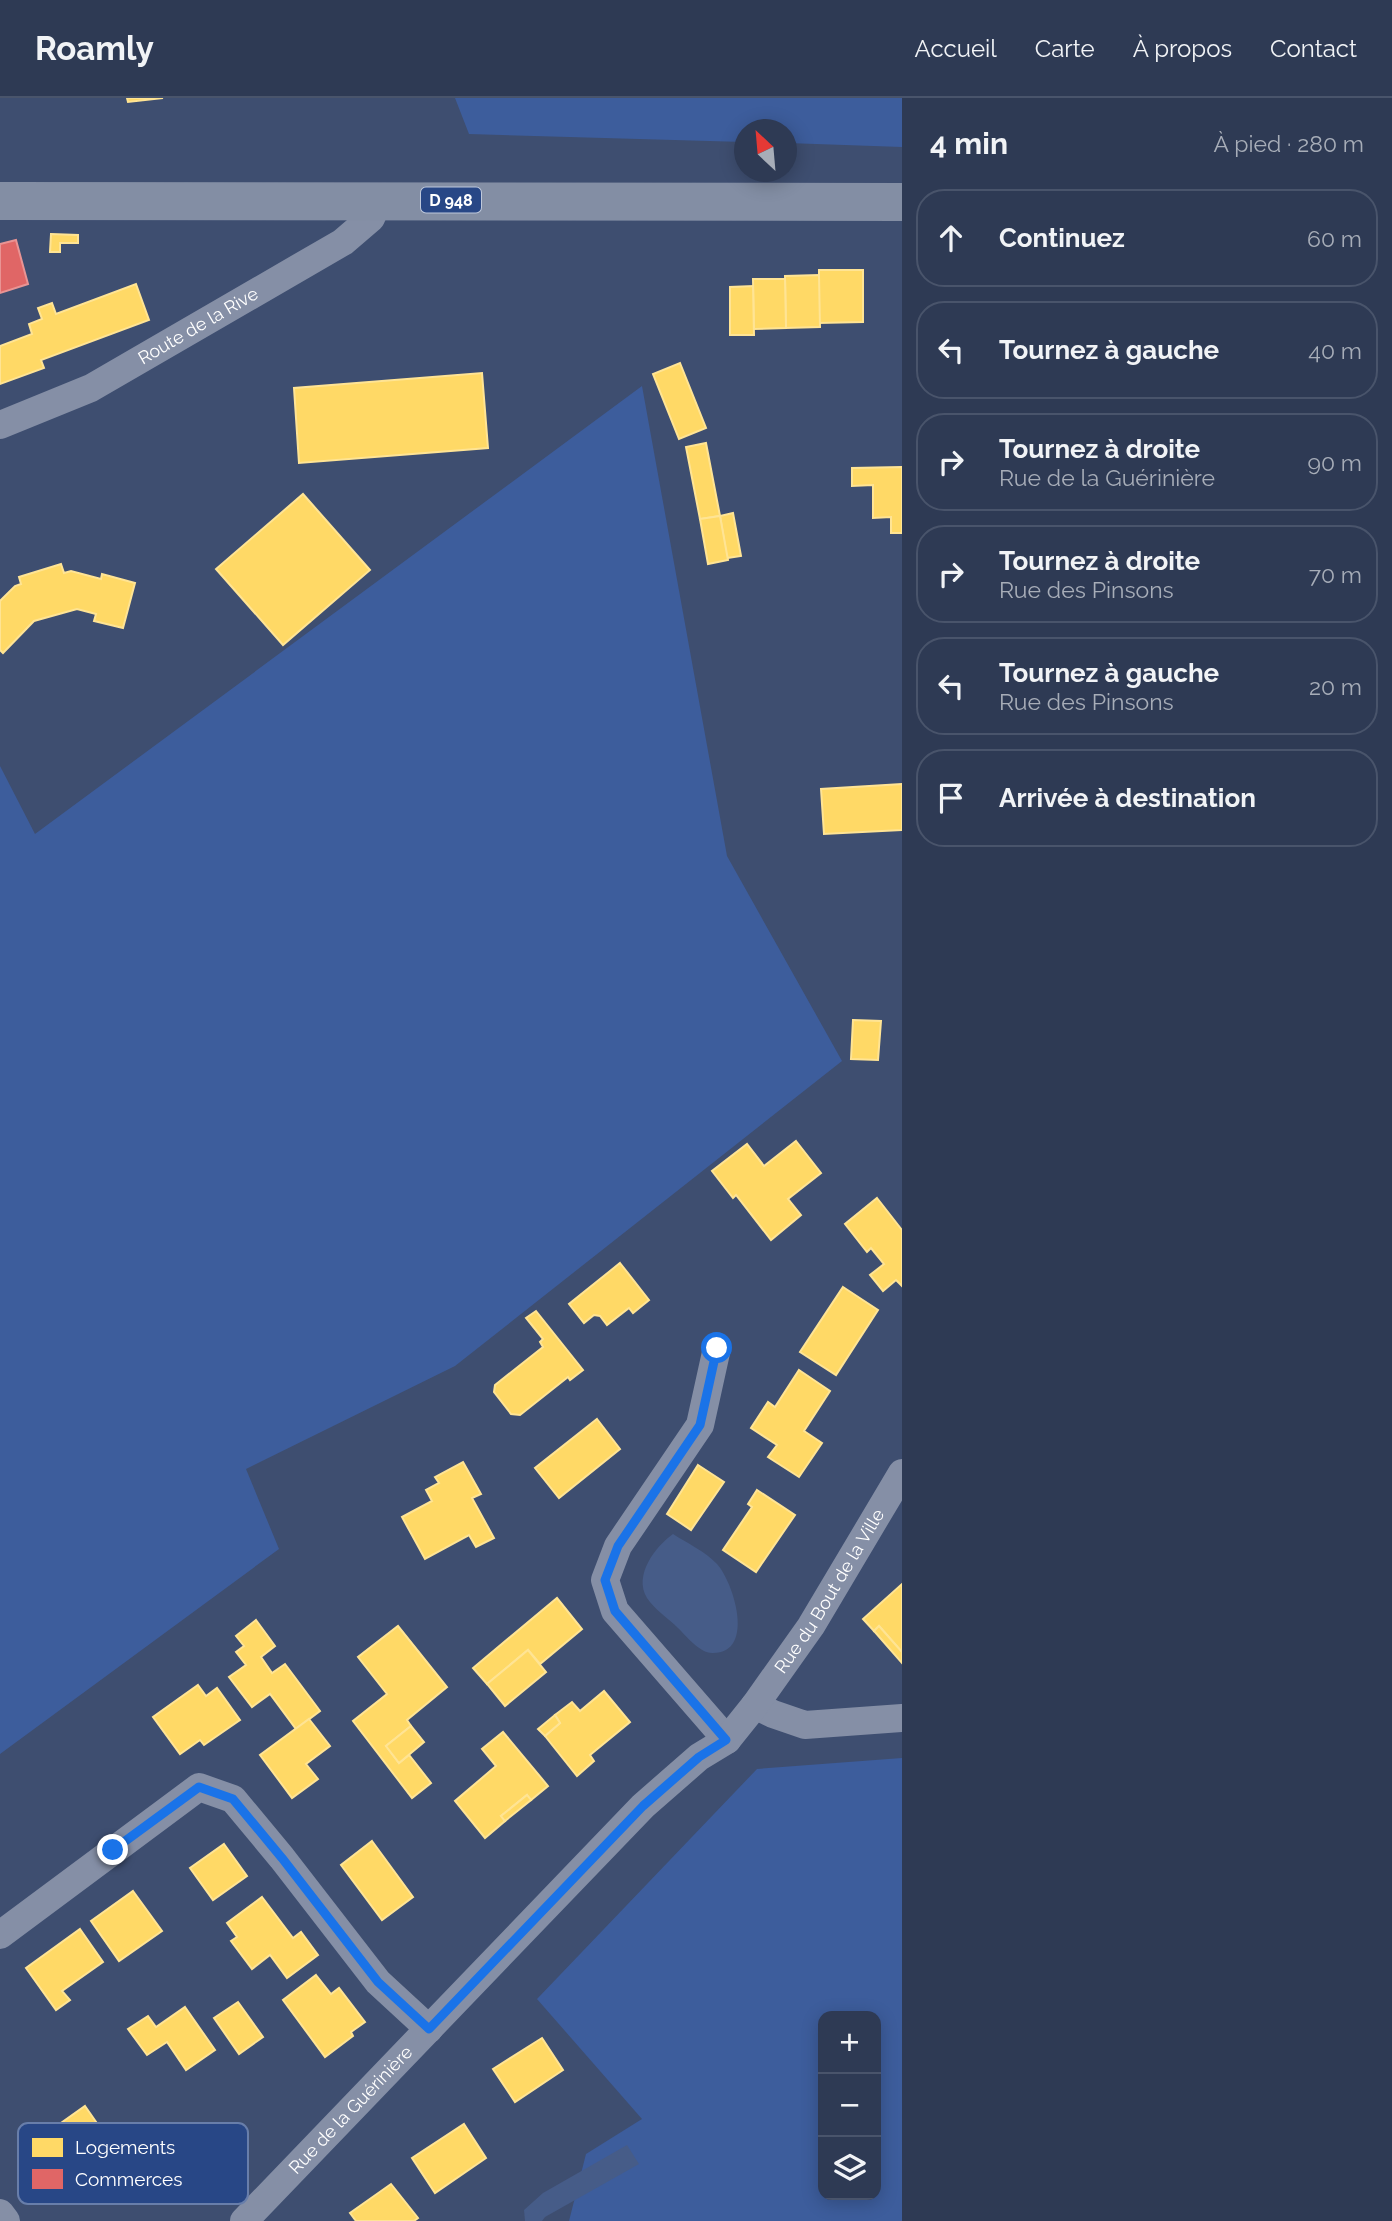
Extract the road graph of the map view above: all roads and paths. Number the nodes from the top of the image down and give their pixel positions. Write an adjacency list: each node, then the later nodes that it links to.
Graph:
1 (379, 200): 2 (main road, D 948); 3 (main road, D 948); 4 (street, Route de la Rive)
2 (0, 201)
3 (902, 202)
4 (0, 425)
5 (717, 1348): 9 (street)
6 (902, 1474): 7 (street, Rue du Bout de la Ville)
7 (755, 1705): 8 (street); 9 (street, Rue de la Guérinière)
8 (902, 1718)
9 (726, 1740): 11 (street, Rue de la Guérinière)
10 (0, 1935): 11 (street)
11 (429, 2029): 14 (street, Rue de la Guérinière)
12 (0, 2213): 13 (street)
13 (6, 2221)
14 (244, 2221)

